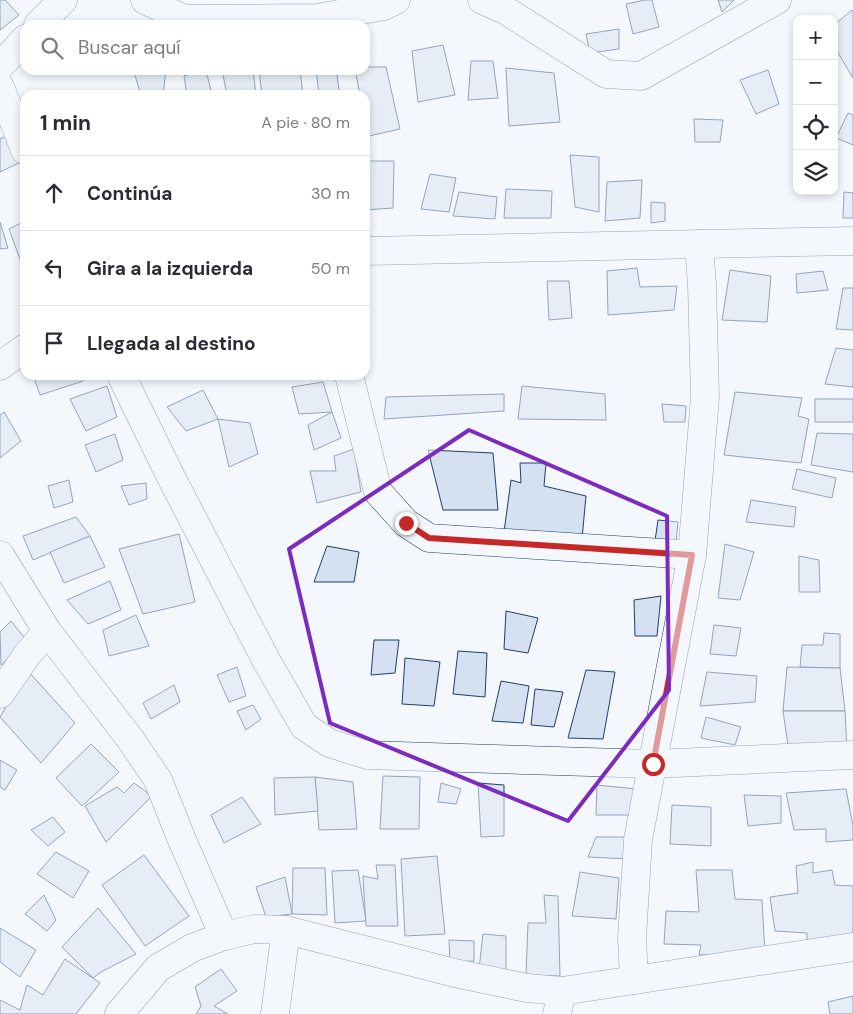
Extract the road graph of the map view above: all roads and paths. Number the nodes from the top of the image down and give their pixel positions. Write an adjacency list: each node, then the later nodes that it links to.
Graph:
1 (63, 0): 6 (street)
2 (146, 0): 3 (street)
3 (396, 0)
4 (482, 0): 5 (street)
5 (777, 0)
6 (43, 20)
7 (20, 44): 8 (street)
8 (0, 66)
9 (0, 87): 10 (street)
10 (20, 137)
11 (853, 241): 12 (street)
12 (700, 244): 13 (street); 19 (street)
13 (370, 251)
14 (20, 352): 15 (street)
15 (0, 366)
16 (123, 380): 23 (street)
17 (350, 380): 19 (street)
18 (0, 555): 20 (street)
19 (692, 555): 23 (street)
20 (47, 631): 21 (street); 25 (street)
21 (0, 694)
22 (853, 755): 23 (street)
23 (653, 764): 27 (street)
24 (286, 930): 25 (street); 28 (street); 30 (street)
25 (224, 936): 29 (street)
26 (853, 947): 27 (street)
27 (634, 980): 28 (street)
28 (559, 1003)
29 (119, 1014)
30 (275, 1014)

